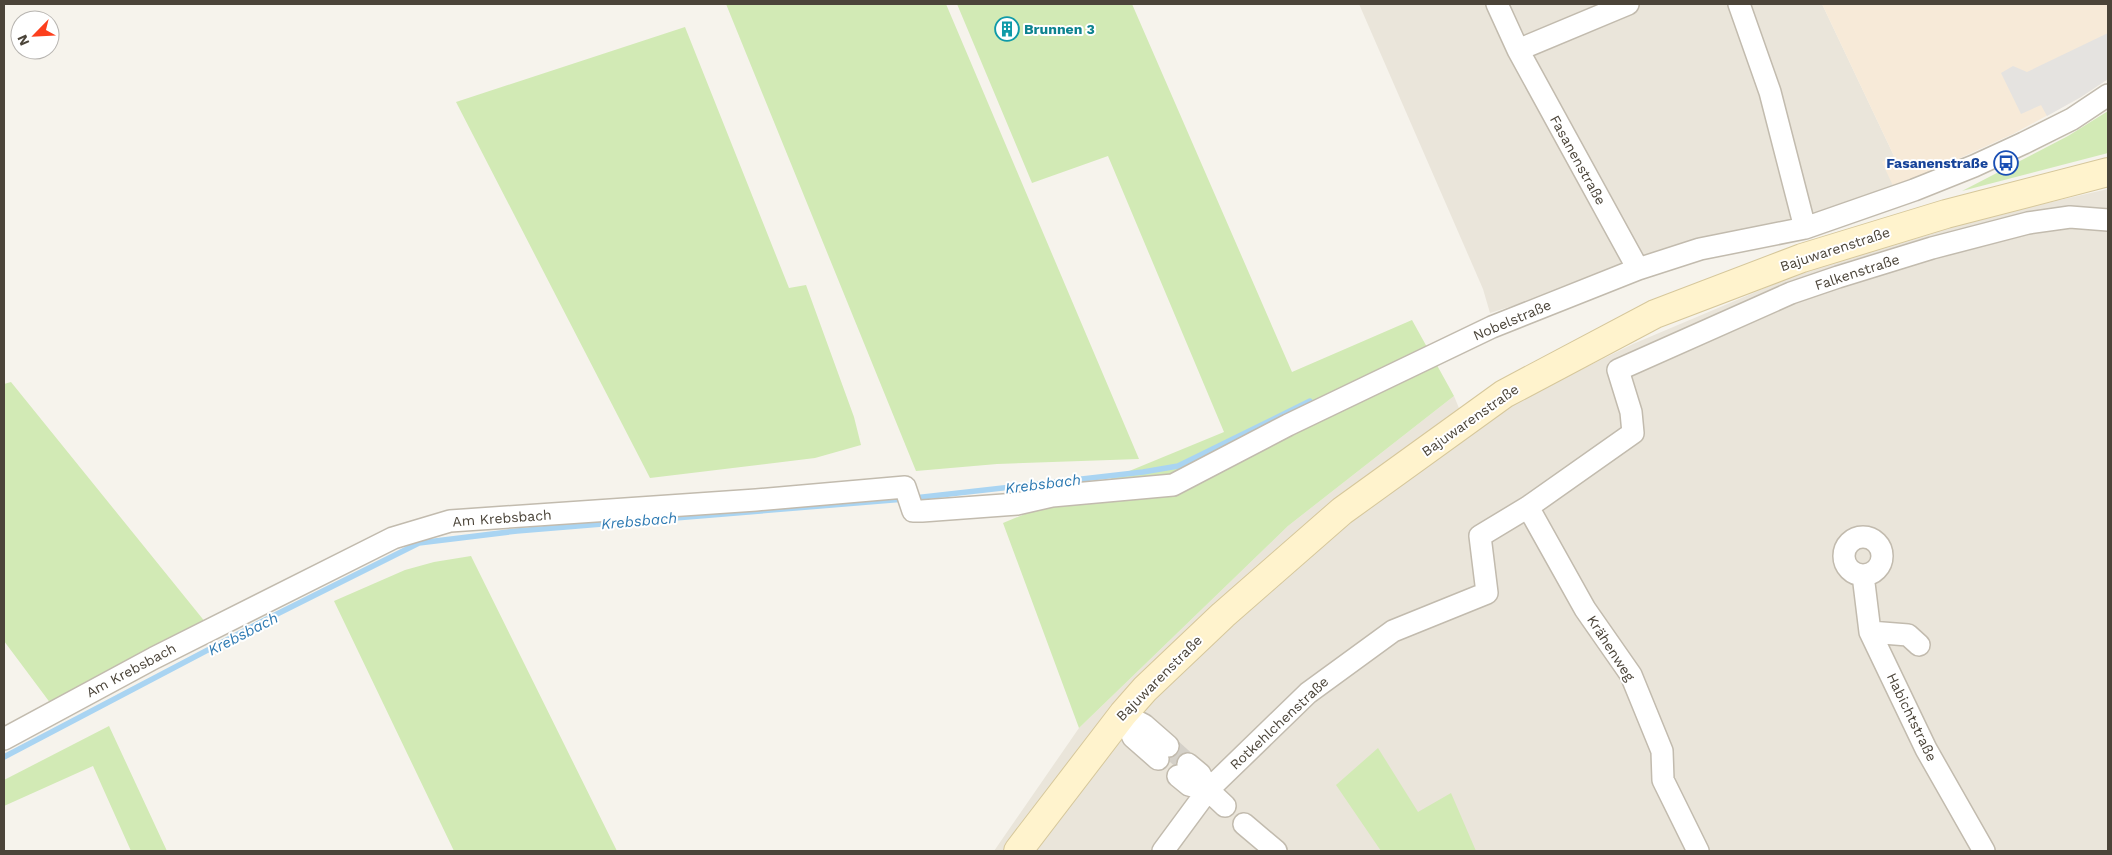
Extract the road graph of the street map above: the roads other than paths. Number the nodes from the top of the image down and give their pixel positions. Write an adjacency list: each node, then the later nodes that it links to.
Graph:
1 (1497, 4): 4 (street, Fasanenstraße)
2 (1628, 4): 4 (street)
3 (1739, 4): 8 (street)
4 (1518, 50): 9 (street, Fasanenstraße)
5 (2108, 95): 8 (street, Nobelstraße)
6 (2108, 172): 15 (main road, Bajuwarenstraße)
7 (2108, 220): 10 (street, Falkenstraße)
8 (1805, 228): 9 (street, Nobelstraße)
9 (1638, 270): 11 (street, Nobelstraße)
10 (1528, 507): 19 (street, Rotkehlchenstraße); 25 (street, Krähenweg)
11 (913, 511): 16 (street, Am Krebsbach)
12 (1863, 576): 13 (street, Habichtstraße)
13 (1870, 632): 14 (street); 26 (street, Habichtstraße)
14 (1919, 645)
15 (1122, 714): 17 (street); 22 (main road, Bajuwarenstraße)
16 (4, 738)
17 (1163, 752)
18 (1183, 770): 19 (street)
19 (1208, 790): 20 (street); 23 (street, Rotkehlchenstraße)
20 (1225, 806)
21 (1244, 824): 24 (street)
22 (1018, 851)
23 (1162, 851)
24 (1276, 851)
25 (1698, 851)
26 (1984, 851)

